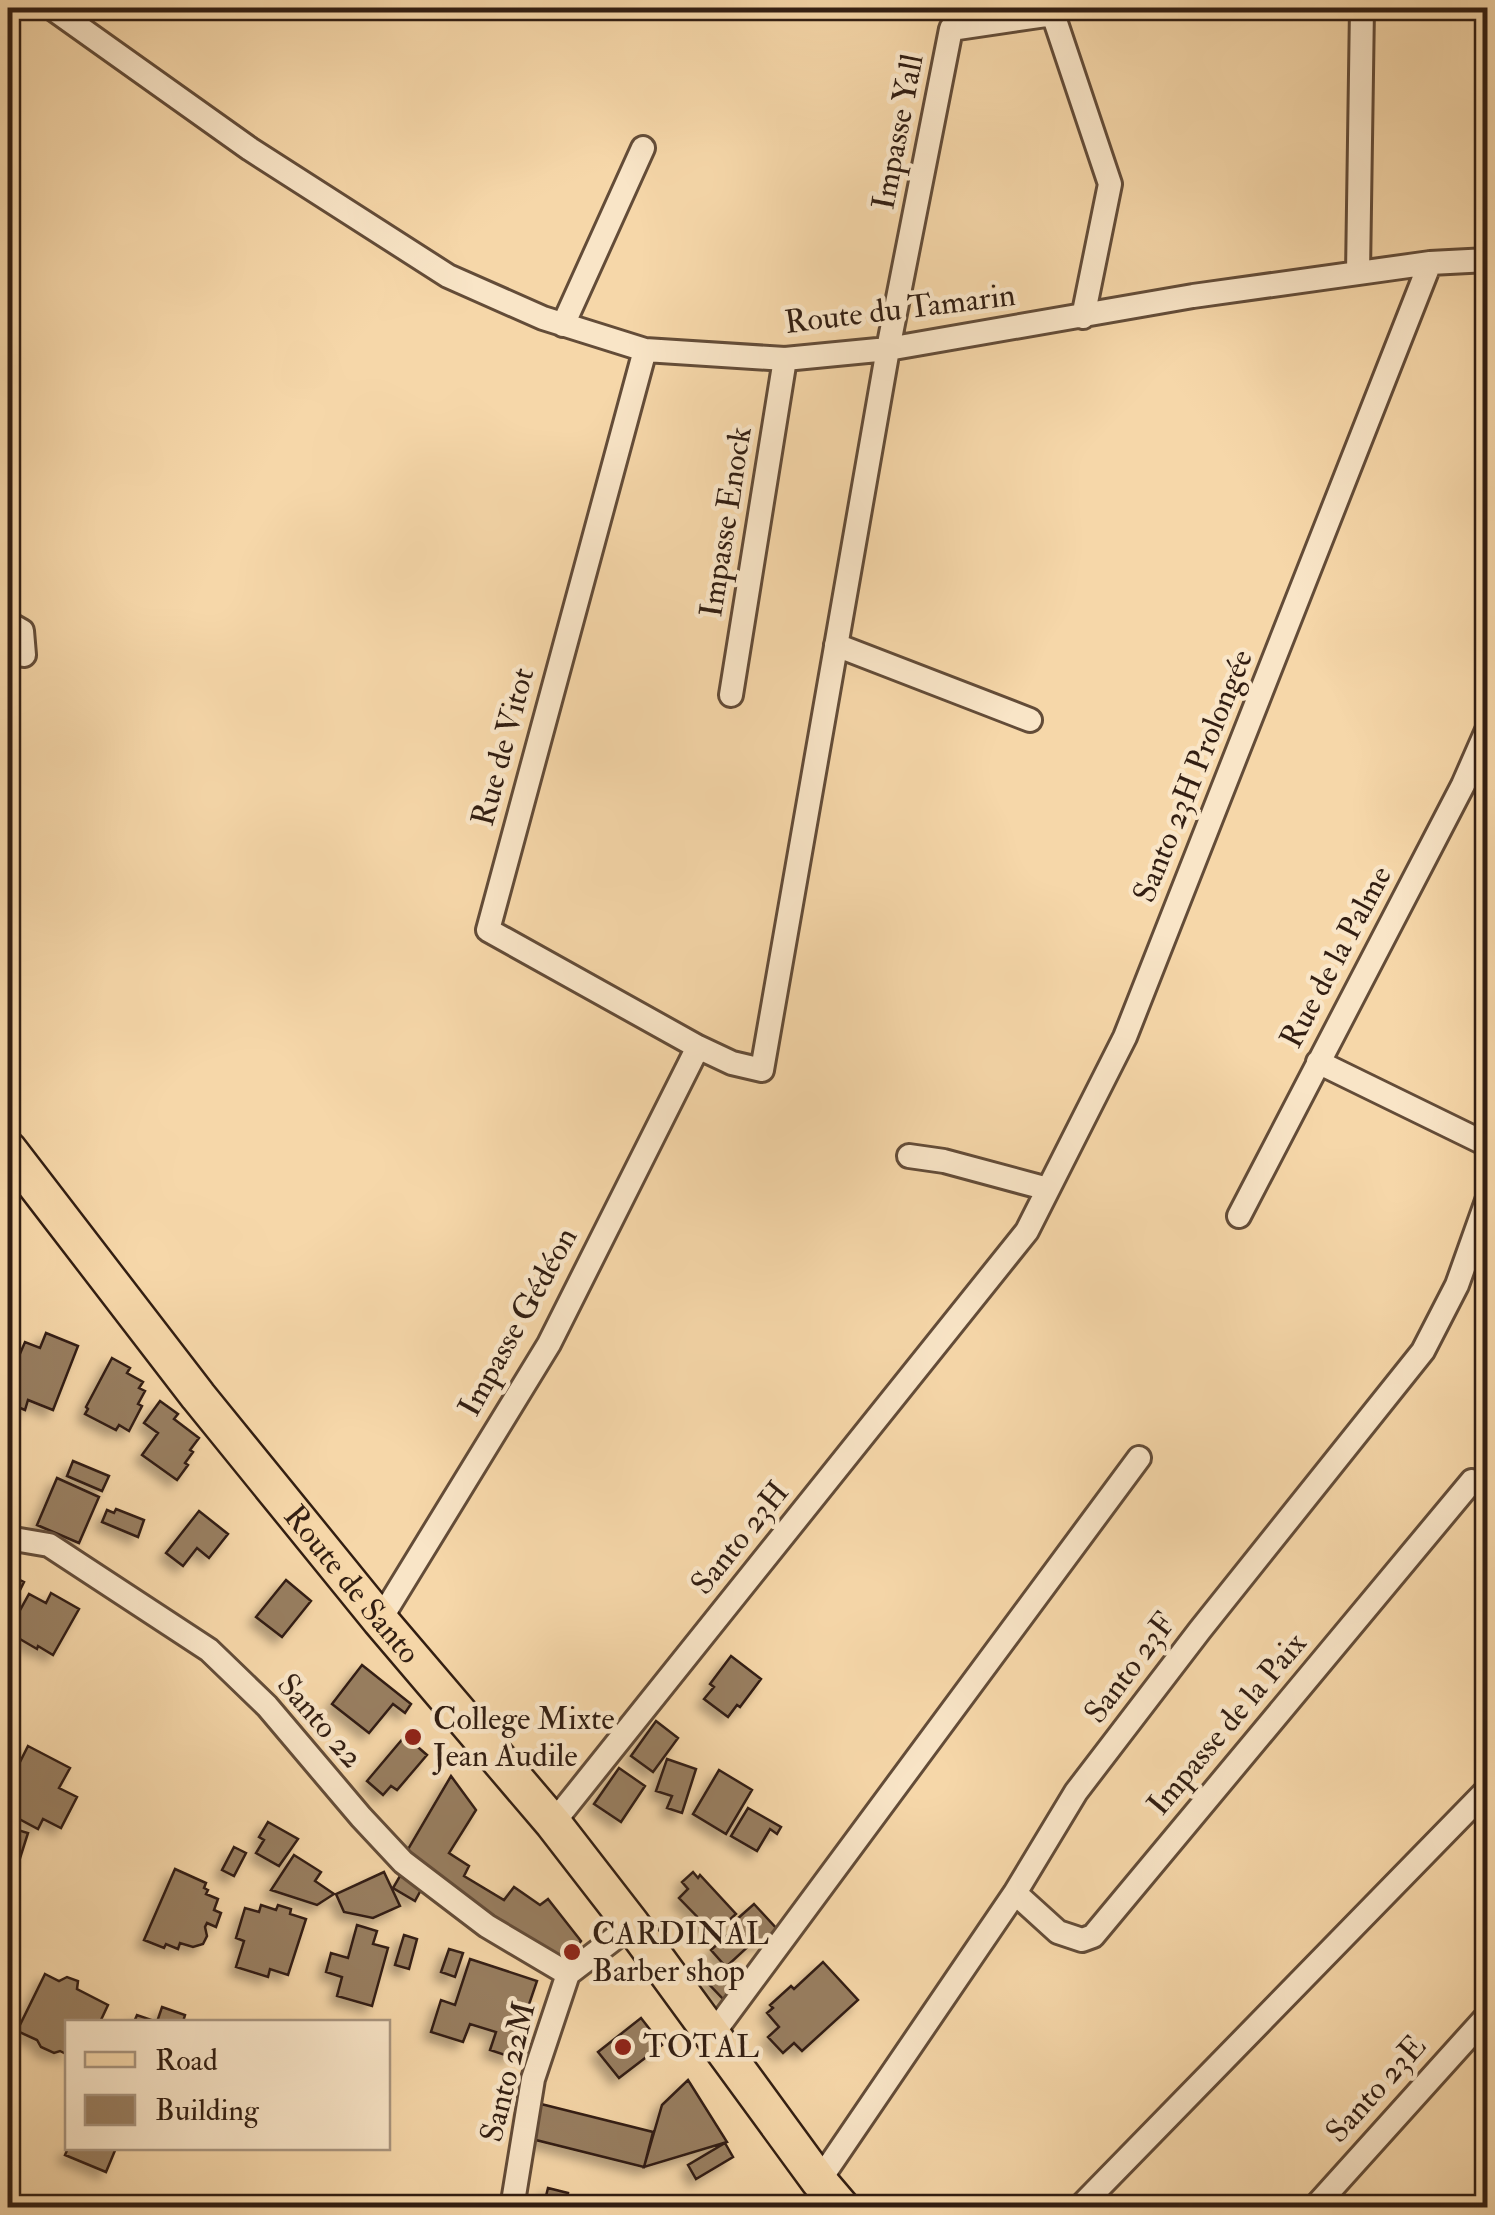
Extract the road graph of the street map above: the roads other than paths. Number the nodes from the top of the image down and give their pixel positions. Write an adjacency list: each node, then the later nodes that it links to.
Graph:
1 (52, 8): 9 (street, Route du Tamarin)
2 (1362, 8): 7 (street)
3 (1053, 11): 8 (street); 10 (street, Impasse Yall)
4 (643, 148): 9 (street)
5 (1488, 260): 6 (street, Route du Tamarin)
6 (1430, 263): 7 (street, Route du Tamarin); 24 (street, Santo 23H Prolongée)
7 (1358, 274): 8 (street, Route du Tamarin)
8 (1083, 317): 10 (street, Route du Tamarin)
9 (563, 325): 11 (street, Route du Tamarin)
10 (888, 349): 12 (street, Route du Tamarin); 14 (street)
11 (644, 350): 12 (street, Route du Tamarin); 19 (street, Rue de Vitot)
12 (785, 359): 16 (street, Impasse Enock)
13 (8, 623): 15 (street)
14 (836, 645): 17 (street); 19 (street)
15 (24, 655)
16 (731, 695)
17 (1030, 720)
18 (1488, 728): 20 (street, Rue de la Palme)
19 (698, 1047): 31 (street, Impasse Gédéon)
20 (1318, 1062): 21 (street); 26 (street, Rue de la Palme)
21 (1488, 1145)
22 (8, 1149): 31 (main road, Route de Santo)
23 (909, 1156): 24 (street)
24 (1048, 1189): 27 (street, Santo 23H Prolongée)
25 (1488, 1198): 34 (street, Santo 23F)
26 (1239, 1216)
27 (978, 1294): 33 (street, Santo 23H)
28 (1140, 1458): 38 (street)
29 (1472, 1481): 34 (street, Impasse de la Paix)
30 (8, 1538): 36 (street, Santo 22)
31 (380, 1620): 33 (main road, Route de Santo)
32 (1488, 1789): 41 (street)
33 (554, 1823): 35 (main road, Route de Santo)
34 (1016, 1893): 39 (street, Santo 23F)
35 (632, 1925): 36 (street, Santo 22M); 38 (main road, Route de Santo)
36 (568, 1974): 40 (street, Santo 22M)
37 (1488, 2015): 42 (street, Santo 23E)
38 (712, 2035): 39 (main road, Route de Santo)
39 (830, 2194)
40 (512, 2208)
41 (1079, 2208)
42 (1314, 2208)

